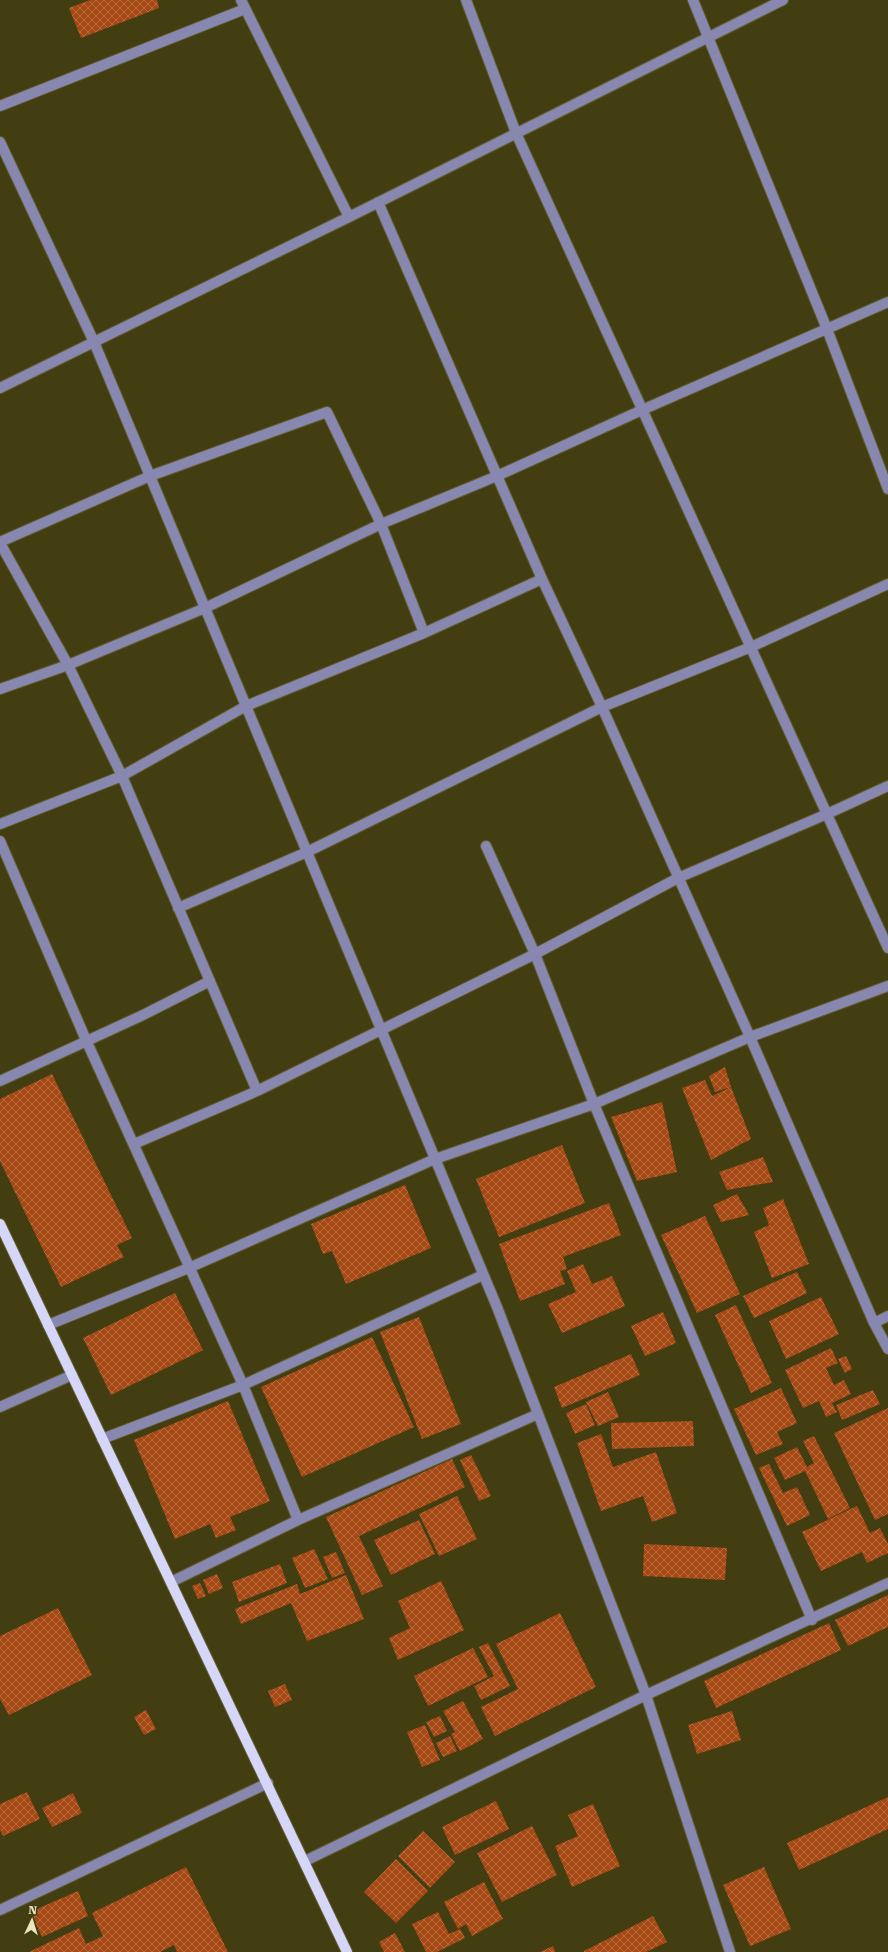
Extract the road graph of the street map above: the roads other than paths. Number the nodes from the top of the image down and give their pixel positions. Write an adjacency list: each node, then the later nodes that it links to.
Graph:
1 (466, 0): 7 (street)
2 (693, 0): 5 (street)
3 (783, 0): 5 (street)
4 (243, 4): 6 (street); 10 (street)
5 (708, 38): 7 (street); 12 (street)
6 (0, 106)
7 (516, 133): 9 (street); 15 (street)
8 (0, 142): 13 (street)
9 (378, 202): 10 (street); 17 (street)
10 (349, 217): 13 (street)
11 (888, 302): 12 (street)
12 (827, 329): 15 (street); 18 (street)
13 (94, 342): 14 (street); 16 (street)
14 (0, 388)
15 (642, 410): 17 (street); 25 (street)
16 (150, 476): 19 (street); 20 (street); 23 (street)
17 (497, 476): 19 (street); 21 (street)
18 (888, 489)
19 (381, 524): 23 (street); 24 (street)
20 (0, 542): 26 (street)
21 (542, 579): 24 (street); 29 (street)
22 (888, 584): 25 (street)
23 (205, 608): 26 (street); 28 (street)
24 (424, 633): 28 (street)
25 (751, 647): 29 (street); 32 (street)
26 (68, 665): 27 (street); 30 (street)
27 (0, 689)
28 (246, 706): 30 (street); 36 (street)
29 (602, 707): 36 (street); 37 (street)
30 (122, 776): 33 (street); 38 (street)
31 (888, 786): 32 (street)
32 (827, 814): 37 (street); 39 (street)
33 (0, 824)
34 (0, 841): 45 (street)
35 (486, 846): 40 (street)
36 (307, 852): 38 (street); 43 (street)
37 (678, 878): 40 (street); 44 (street)
38 (178, 908): 41 (street)
39 (888, 948)
40 (535, 954): 43 (street); 48 (street)
41 (210, 982): 45 (street); 47 (street)
42 (888, 986): 44 (street)
43 (381, 1030): 47 (street); 50 (street)
44 (750, 1037): 48 (street); 55 (street)
45 (86, 1040): 46 (street); 49 (street)
46 (0, 1080)
47 (257, 1090): 49 (street)
48 (594, 1104): 50 (street); 66 (street)
49 (134, 1144): 52 (street)
50 (435, 1159): 52 (street); 53 (street)
51 (0, 1224): 56 (main road)
52 (191, 1267): 56 (street); 59 (street)
53 (483, 1275): 59 (street); 61 (street)
54 (888, 1316): 55 (street)
55 (874, 1323): 57 (street)
56 (48, 1325): 58 (main road)
57 (888, 1349)
58 (72, 1375): 60 (street); 62 (main road)
59 (243, 1385): 62 (street); 63 (street)
60 (0, 1407)
61 (538, 1414): 63 (street); 67 (street)
62 (102, 1439): 64 (main road)
63 (298, 1520): 64 (street)
64 (171, 1582): 68 (main road)
65 (888, 1583): 66 (street)
66 (812, 1620): 67 (street)
67 (646, 1695): 69 (street); 72 (street)
68 (268, 1783): 69 (main road); 70 (street)
69 (305, 1861): 71 (main road)
70 (0, 1910)
71 (347, 1952)
72 (730, 1952)

